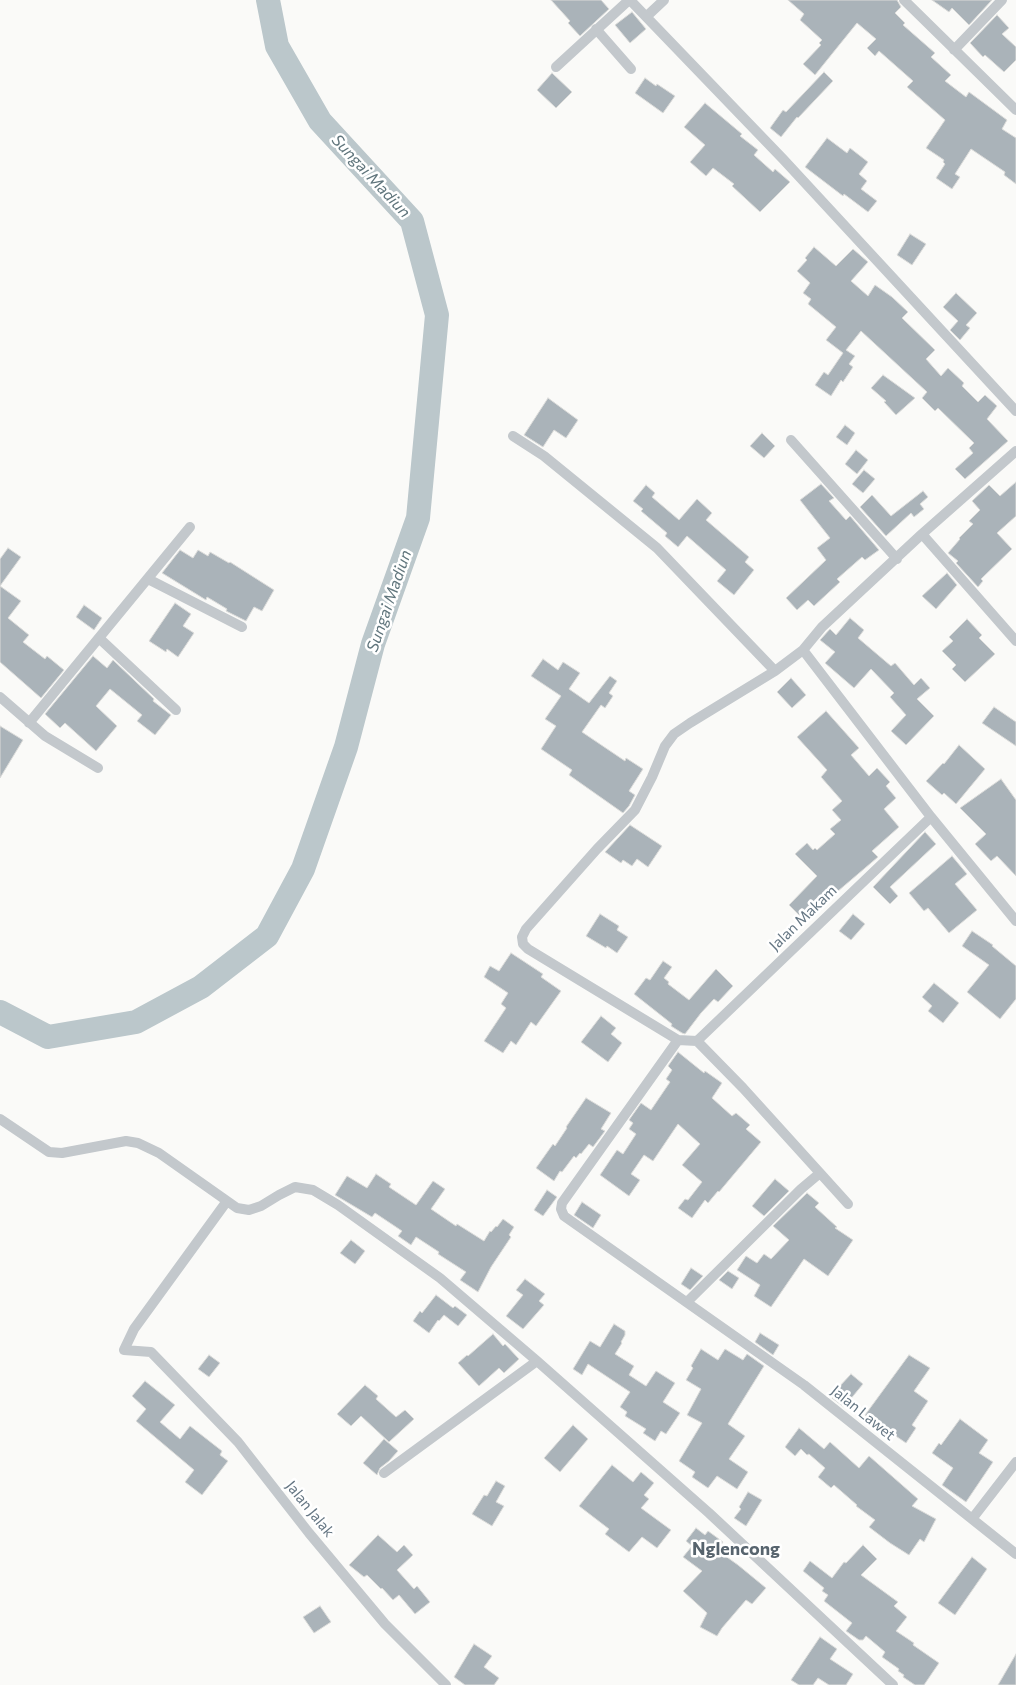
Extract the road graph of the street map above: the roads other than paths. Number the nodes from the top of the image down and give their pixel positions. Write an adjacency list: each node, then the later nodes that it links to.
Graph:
1 (630, 0): 5 (street); 6 (street)
2 (664, 0): 5 (street)
3 (1002, 0): 7 (street)
4 (906, 1): 7 (street)
5 (647, 16): 11 (street)
6 (596, 29): 8 (street); 9 (street)
7 (954, 50): 10 (street)
8 (556, 67)
9 (631, 68)
10 (1016, 110)
11 (1016, 411)
12 (514, 436): 23 (street)
13 (791, 440): 17 (street)
14 (1016, 450): 16 (street)
15 (190, 527): 18 (street)
16 (922, 534): 17 (street); 21 (street)
17 (897, 559): 22 (street)
18 (148, 579): 19 (street); 20 (street)
19 (242, 627)
20 (99, 638): 25 (street); 26 (street)
21 (1016, 641)
22 (803, 650): 23 (street); 28 (street)
23 (775, 671): 30 (street)
24 (0, 697): 26 (street)
25 (176, 710)
26 (29, 723): 27 (street)
27 (98, 768)
28 (930, 817): 29 (street); 31 (street, Jalan Makam)
29 (1016, 921)
30 (678, 1040): 31 (street); 36 (street, Jalan Lawet)
31 (697, 1041): 33 (street)
32 (0, 1119): 34 (street)
33 (820, 1173): 35 (street); 36 (street)
34 (227, 1201): 37 (street); 42 (street, Jalan Jalak)
35 (848, 1204)
36 (687, 1302): 40 (street, Jalan Lawet)
37 (537, 1361): 39 (street); 43 (street)
38 (1016, 1462): 40 (street)
39 (384, 1473)
40 (972, 1519): 41 (street, Jalan Lawet)
41 (1016, 1554)
42 (446, 1685)
43 (893, 1685)

